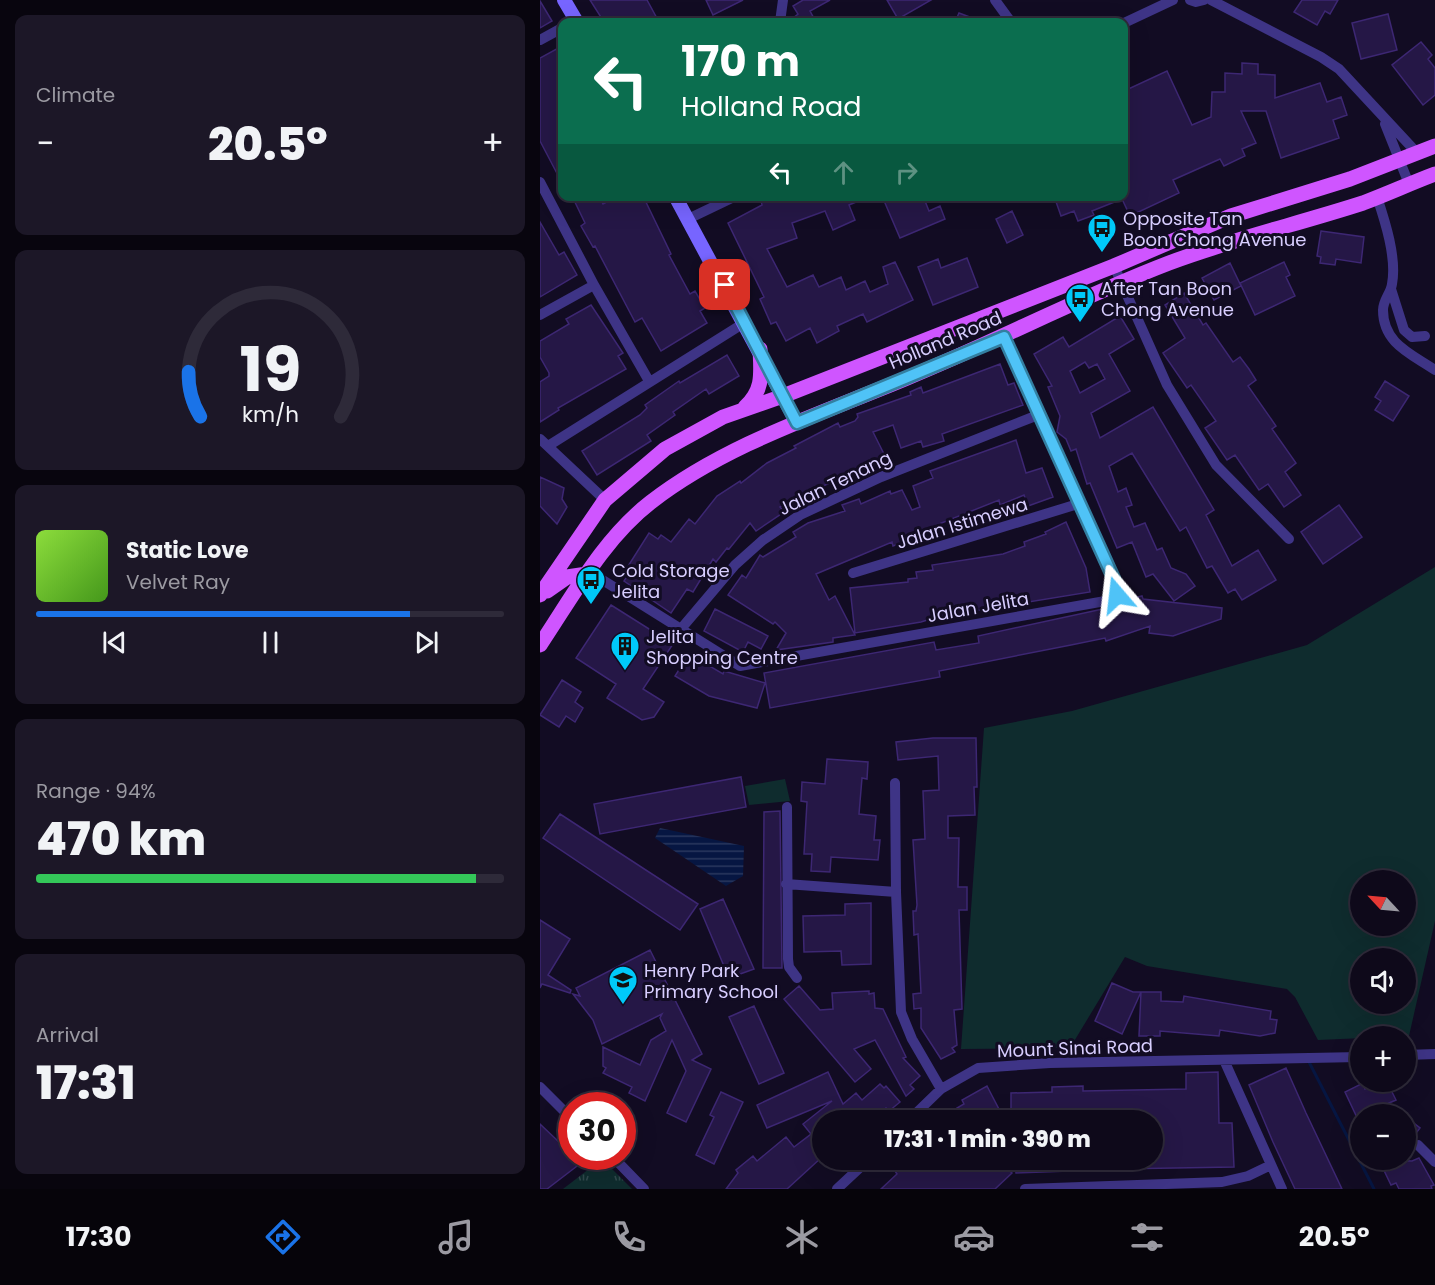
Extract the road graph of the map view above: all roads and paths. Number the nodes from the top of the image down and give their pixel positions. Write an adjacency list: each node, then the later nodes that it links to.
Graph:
1 (564, 0): 8 (main road)
2 (783, 0): 9 (street)
3 (995, 0): 10 (street)
4 (1173, 0): 11 (street)
5 (1190, 0): 6 (street)
6 (1204, 0)
7 (1211, 0): 14 (street)
8 (573, 18)
9 (781, 18)
10 (1008, 18)
11 (1128, 21)
12 (558, 30): 13 (street)
13 (540, 40)
14 (1382, 118): 16 (street); 17 (street)
15 (1435, 146): 16 (main road, Holland Road)
16 (1418, 154): 17 (main road, Holland Road)
17 (1399, 162): 20 (street); 25 (main road, Holland Road)
18 (1435, 174): 20 (main road, Holland Road)
19 (540, 182): 27 (street)
20 (1409, 184): 21 (main road, Holland Road)
21 (1377, 197): 26 (main road, Holland Road); 28 (street)
22 (678, 201): 24 (main road)
23 (726, 201): 24 (street)
24 (688, 219): 30 (main road)
25 (1114, 266): 26 (street); 36 (main road, Holland Road)
26 (1123, 282): 32 (main road, Holland Road); 43 (street)
27 (594, 285): 29 (street); 35 (street)
28 (1390, 289): 31 (street); 34 (street)
29 (540, 315)
30 (744, 323): 33 (main road); 35 (street)
31 (1425, 336)
32 (1004, 337): 38 (street, Jalan Jelita); 39 (main road, Holland Road)
33 (760, 349): 36 (main road); 37 (main road)
34 (1435, 370)
35 (649, 381): 40 (street)
36 (783, 396): 37 (main road, Holland Road); 39 (main road)
37 (745, 407): 41 (main road, Holland Road)
38 (1038, 416): 42 (street, Jalan Jelita); 47 (street, Jalan Tenang)
39 (797, 423): 45 (main road, Holland Road)
40 (544, 443): 41 (street)
41 (605, 500): 46 (main road, Holland Road)
42 (1081, 503): 44 (street, Jalan Istimewa); 47 (street, Jalan Jelita)
43 (1289, 539)
44 (854, 573)
45 (587, 574): 46 (main road); 47 (street, Jalan Jelita); 48 (main road, Holland Road)
46 (540, 596)
47 (680, 630)
48 (540, 645)
49 (896, 783): 52 (street)
50 (787, 807): 51 (street)
51 (786, 884): 52 (street); 53 (street)
52 (896, 891): 59 (street)
53 (797, 978)
54 (1435, 1054): 55 (street)
55 (1416, 1055)
56 (1350, 1057): 57 (street, Mount Sinai Road)
57 (1224, 1060): 59 (street, Mount Sinai Road); 64 (street)
58 (540, 1087): 60 (street)
59 (941, 1089): 61 (street, Mount Sinai Road)
60 (558, 1105)
61 (919, 1110)
62 (1418, 1145): 63 (street)
63 (1435, 1162)
64 (1271, 1165): 69 (street); 70 (street)
65 (626, 1170): 67 (street)
66 (857, 1170): 68 (street)
67 (644, 1189)
68 (837, 1189)
69 (1025, 1189)
70 (1282, 1189)

